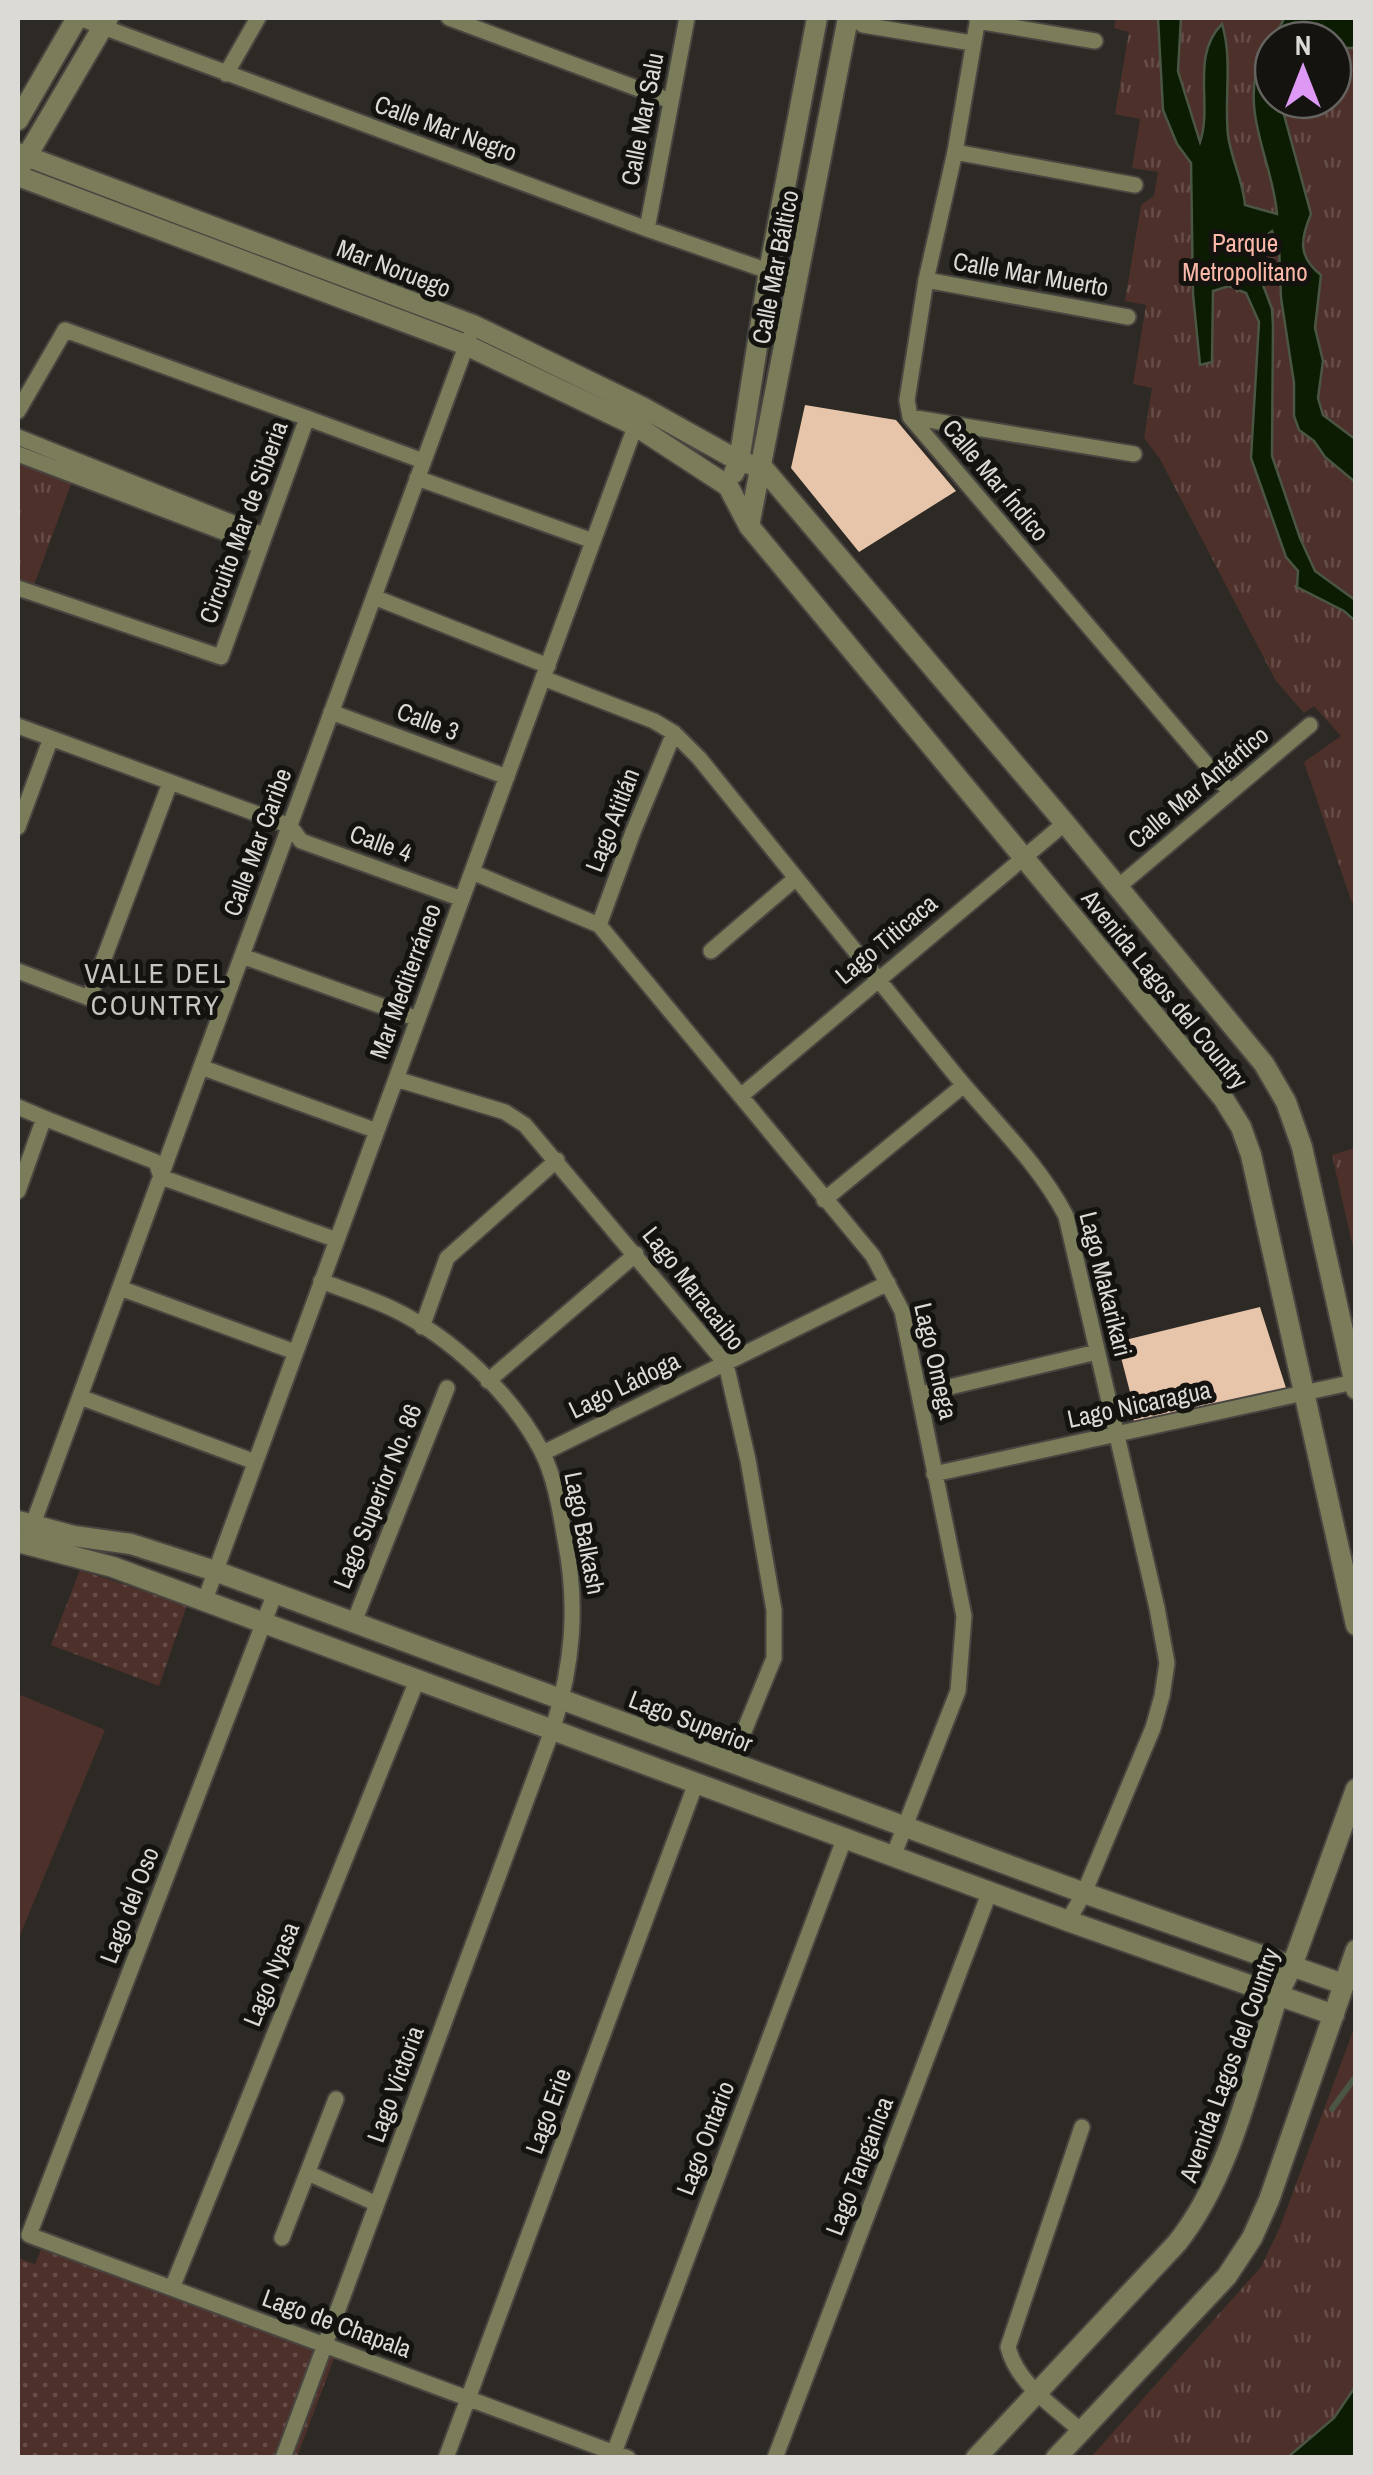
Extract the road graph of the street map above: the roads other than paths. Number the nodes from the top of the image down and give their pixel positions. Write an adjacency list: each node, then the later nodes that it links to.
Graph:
1 (78, 18): 8 (street, Calle Mar Negro); 13 (street)
2 (258, 18): 11 (street)
3 (449, 18): 12 (street)
4 (687, 18): 12 (street, Calle Mar Salu)
5 (816, 18): 18 (street, Calle Mar Báltico)
6 (851, 18): 10 (street); 20 (street, Calle Mar Báltico)
7 (977, 19): 9 (street); 10 (street, Calle Mar Índico)
8 (105, 22): 11 (street, Calle Mar Negro); 15 (street)
9 (1095, 42)
10 (972, 43): 14 (street, Calle Mar Índico)
11 (226, 74): 17 (street, Calle Mar Negro)
12 (670, 100): 17 (street, Calle Mar Salu)
13 (18, 120)
14 (955, 152): 16 (street); 19 (street, Calle Mar Índico)
15 (20, 164): 22 (street, Mar Noruego)
16 (1136, 185)
17 (646, 229): 18 (street, Calle Mar Negro)
18 (769, 271): 20 (street, Calle Mar Negro); 31 (street, Calle Mar Báltico)
19 (926, 280): 21 (street, Calle Mar Muerto); 25 (street, Calle Mar Índico)
20 (797, 282): 32 (street, Calle Mar Báltico)
21 (1128, 317)
22 (470, 335): 24 (street, Mar Noruego); 30 (street, Calle Mar Caribe)
23 (18, 411): 26 (street, Circuito Mar de Siberia)
24 (639, 417): 31 (street, Mar Noruego); 34 (street, Mar Noruego); 37 (street, Mar Mediterráneo)
25 (910, 417): 29 (street); 48 (street, Calle Mar Índico)
26 (306, 418): 30 (street); 36 (street, Circuito Mar de Siberia)
27 (18, 437): 36 (street)
28 (18, 454): 36 (street)
29 (1134, 454)
30 (424, 461): 33 (street, Calle Mar Caribe)
31 (739, 461): 32 (street); 34 (street, Calle Mar Báltico)
32 (763, 468): 35 (street, Calle Mar Báltico); 49 (street, Avenida Lagos del Country)
33 (417, 478): 37 (street); 39 (street, Calle Mar Caribe)
34 (728, 486): 35 (street, Avenida Lagos del Country)
35 (750, 526): 52 (street, Avenida Lagos del Country)
36 (262, 540): 38 (street, Circuito Mar de Siberia)
37 (593, 541): 40 (street, Mar Mediterráneo)
38 (18, 588)
39 (374, 597): 40 (street, Lago Makarikari); 41 (street, Calle Mar Caribe)
40 (545, 672): 44 (street, Lago Makarikari); 46 (street, Mar Mediterráneo)
41 (332, 712): 46 (street, Calle 3); 50 (street, Calle Mar Caribe)
42 (1310, 725): 48 (street, Calle Mar Antártico)
43 (18, 726): 45 (street, Calle 4)
44 (674, 733): 54 (street, Lago Makarikari); 57 (street, Lago Atitlán)
45 (51, 738): 47 (street, Calle 4); 51 (street)
46 (506, 778): 53 (street, Mar Mediterráneo)
47 (170, 783): 50 (street, Calle 4); 60 (street)
48 (1230, 792): 55 (street, Calle Mar Antártico)
49 (1066, 823): 52 (street, Lago Titicaca); 55 (street, Avenida Lagos del Country)
50 (290, 826): 56 (street, Calle 4); 59 (street, Calle Mar Caribe)
51 (18, 827)
52 (1025, 856): 61 (street, Lago Titicaca); 87 (street, Avenida Lagos del Country)
53 (472, 872): 56 (street, Mar Mediterráneo); 57 (street, Lago Omega)
54 (796, 878): 58 (street); 61 (street, Lago Makarikari)
55 (1118, 887): 84 (street, Avenida Lagos del Country)
56 (462, 899): 62 (street, Mar Mediterráneo)
57 (599, 925): 66 (street, Lago Omega)
58 (711, 951)
59 (242, 956): 62 (street); 63 (street, Calle Mar Caribe)
60 (18, 971)
61 (878, 978): 65 (street, Lago Makarikari); 66 (street, Lago Titicaca)
62 (418, 1019): 64 (street, Mar Mediterráneo)
63 (201, 1067): 69 (street); 71 (street, Calle Mar Caribe)
64 (396, 1079): 69 (street, Mar Mediterráneo); 70 (street, Lago Maracaibo)
65 (964, 1086): 73 (street); 81 (street, Lago Makarikari)
66 (742, 1095): 73 (street, Lago Omega)
67 (18, 1107): 68 (street)
68 (44, 1118): 71 (street); 72 (street)
69 (376, 1131): 74 (street, Mar Mediterráneo)
70 (557, 1160): 75 (street, Lago Maracaibo); 79 (street)
71 (161, 1177): 74 (street); 78 (street, Calle Mar Caribe)
72 (18, 1191)
73 (824, 1200): 77 (street, Lago Omega)
74 (337, 1240): 76 (street, Mar Mediterráneo)
75 (636, 1254): 82 (street, Lago Maracaibo); 83 (street)
76 (322, 1281): 79 (street, Lago Balkash); 80 (street, Mar Mediterráneo)
77 (888, 1283): 82 (street, Lago Ládoga); 86 (street, Lago Omega)
78 (120, 1288): 80 (street); 88 (street, Calle Mar Caribe)
79 (422, 1327): 83 (street, Lago Balkash)
80 (295, 1352): 91 (street, Mar Mediterráneo)
81 (1096, 1352): 86 (street); 89 (street, Lago Makarikari)
82 (726, 1364): 90 (street, Lago Ládoga); 103 (street, Lago Maracaibo)
83 (488, 1381): 90 (street, Lago Balkash)
84 (1355, 1386): 87 (street, Lago Nicaragua)
85 (448, 1388): 98 (street, Lago Superior No. 86)
86 (920, 1394): 92 (street, Lago Omega)
87 (1304, 1394): 89 (street, Lago Nicaragua); 99 (street, Avenida Lagos del Country)
88 (80, 1397): 91 (street); 93 (street, Calle Mar Caribe)
89 (1116, 1434): 92 (street, Lago Nicaragua); 110 (street, Lago Makarikari)
90 (543, 1453): 101 (street, Lago Balkash)
91 (255, 1462): 94 (street, Mar Mediterráneo)
92 (934, 1474): 106 (street, Lago Omega)
93 (23, 1534): 94 (street, Lago Superior); 96 (street)
94 (214, 1571): 95 (street, Lago Superior); 96 (street, Mar Mediterráneo)
95 (276, 1593): 97 (street, Lago del Oso); 98 (street, Lago Superior)
96 (204, 1600): 97 (street)
97 (264, 1622): 100 (street); 121 (street, Lago del Oso)
98 (354, 1622): 101 (street, Lago Superior)
99 (1356, 1625)
100 (418, 1678): 102 (street); 123 (street, Lago Nyasa)
101 (562, 1699): 102 (street, Lago Balkash); 103 (street, Lago Superior)
102 (554, 1728): 104 (street); 120 (street, Lago Victoria)
103 (732, 1763): 106 (street, Lago Superior)
104 (696, 1783): 107 (street); 126 (street, Lago Erie)
105 (1356, 1790): 113 (street, Avenida Lagos del Country)
106 (904, 1826): 108 (street, Lago Omega); 110 (street, Lago Superior)
107 (845, 1836): 108 (street); 128 (street, Lago Ontario)
108 (894, 1854): 109 (street)
109 (990, 1892): 111 (street); 131 (street, Lago Tanganica)
110 (1084, 1893): 111 (street, Lago Makarikari); 113 (street, Lago Superior)
111 (1068, 1921): 115 (street)
112 (1356, 1950): 114 (street)
113 (1292, 1966): 114 (street, Lago Superior); 115 (street, Avenida Lagos del Country)
114 (1344, 1984): 116 (street)
115 (1278, 1994): 116 (street); 125 (street, Avenida Lagos del Country)
116 (1334, 2015): 127 (street)
117 (336, 2099): 119 (street)
118 (1082, 2127): 125 (street)
119 (308, 2174): 120 (street); 122 (street)
120 (377, 2204): 124 (street, Lago Victoria)
121 (29, 2235): 123 (street, Lago de Chapala)
122 (282, 2238)
123 (172, 2288): 124 (street, Lago de Chapala)
124 (325, 2344): 126 (street, Lago de Chapala); 129 (street, Lago Victoria)
125 (1038, 2392): 127 (street); 132 (street, Avenida Lagos del Country)
126 (468, 2397): 128 (street, Lago de Chapala); 130 (street, Lago Erie)
127 (1081, 2431): 133 (street)
128 (618, 2456)
129 (283, 2458)
130 (446, 2458)
131 (775, 2458)
132 (976, 2458)
133 (1056, 2458)

